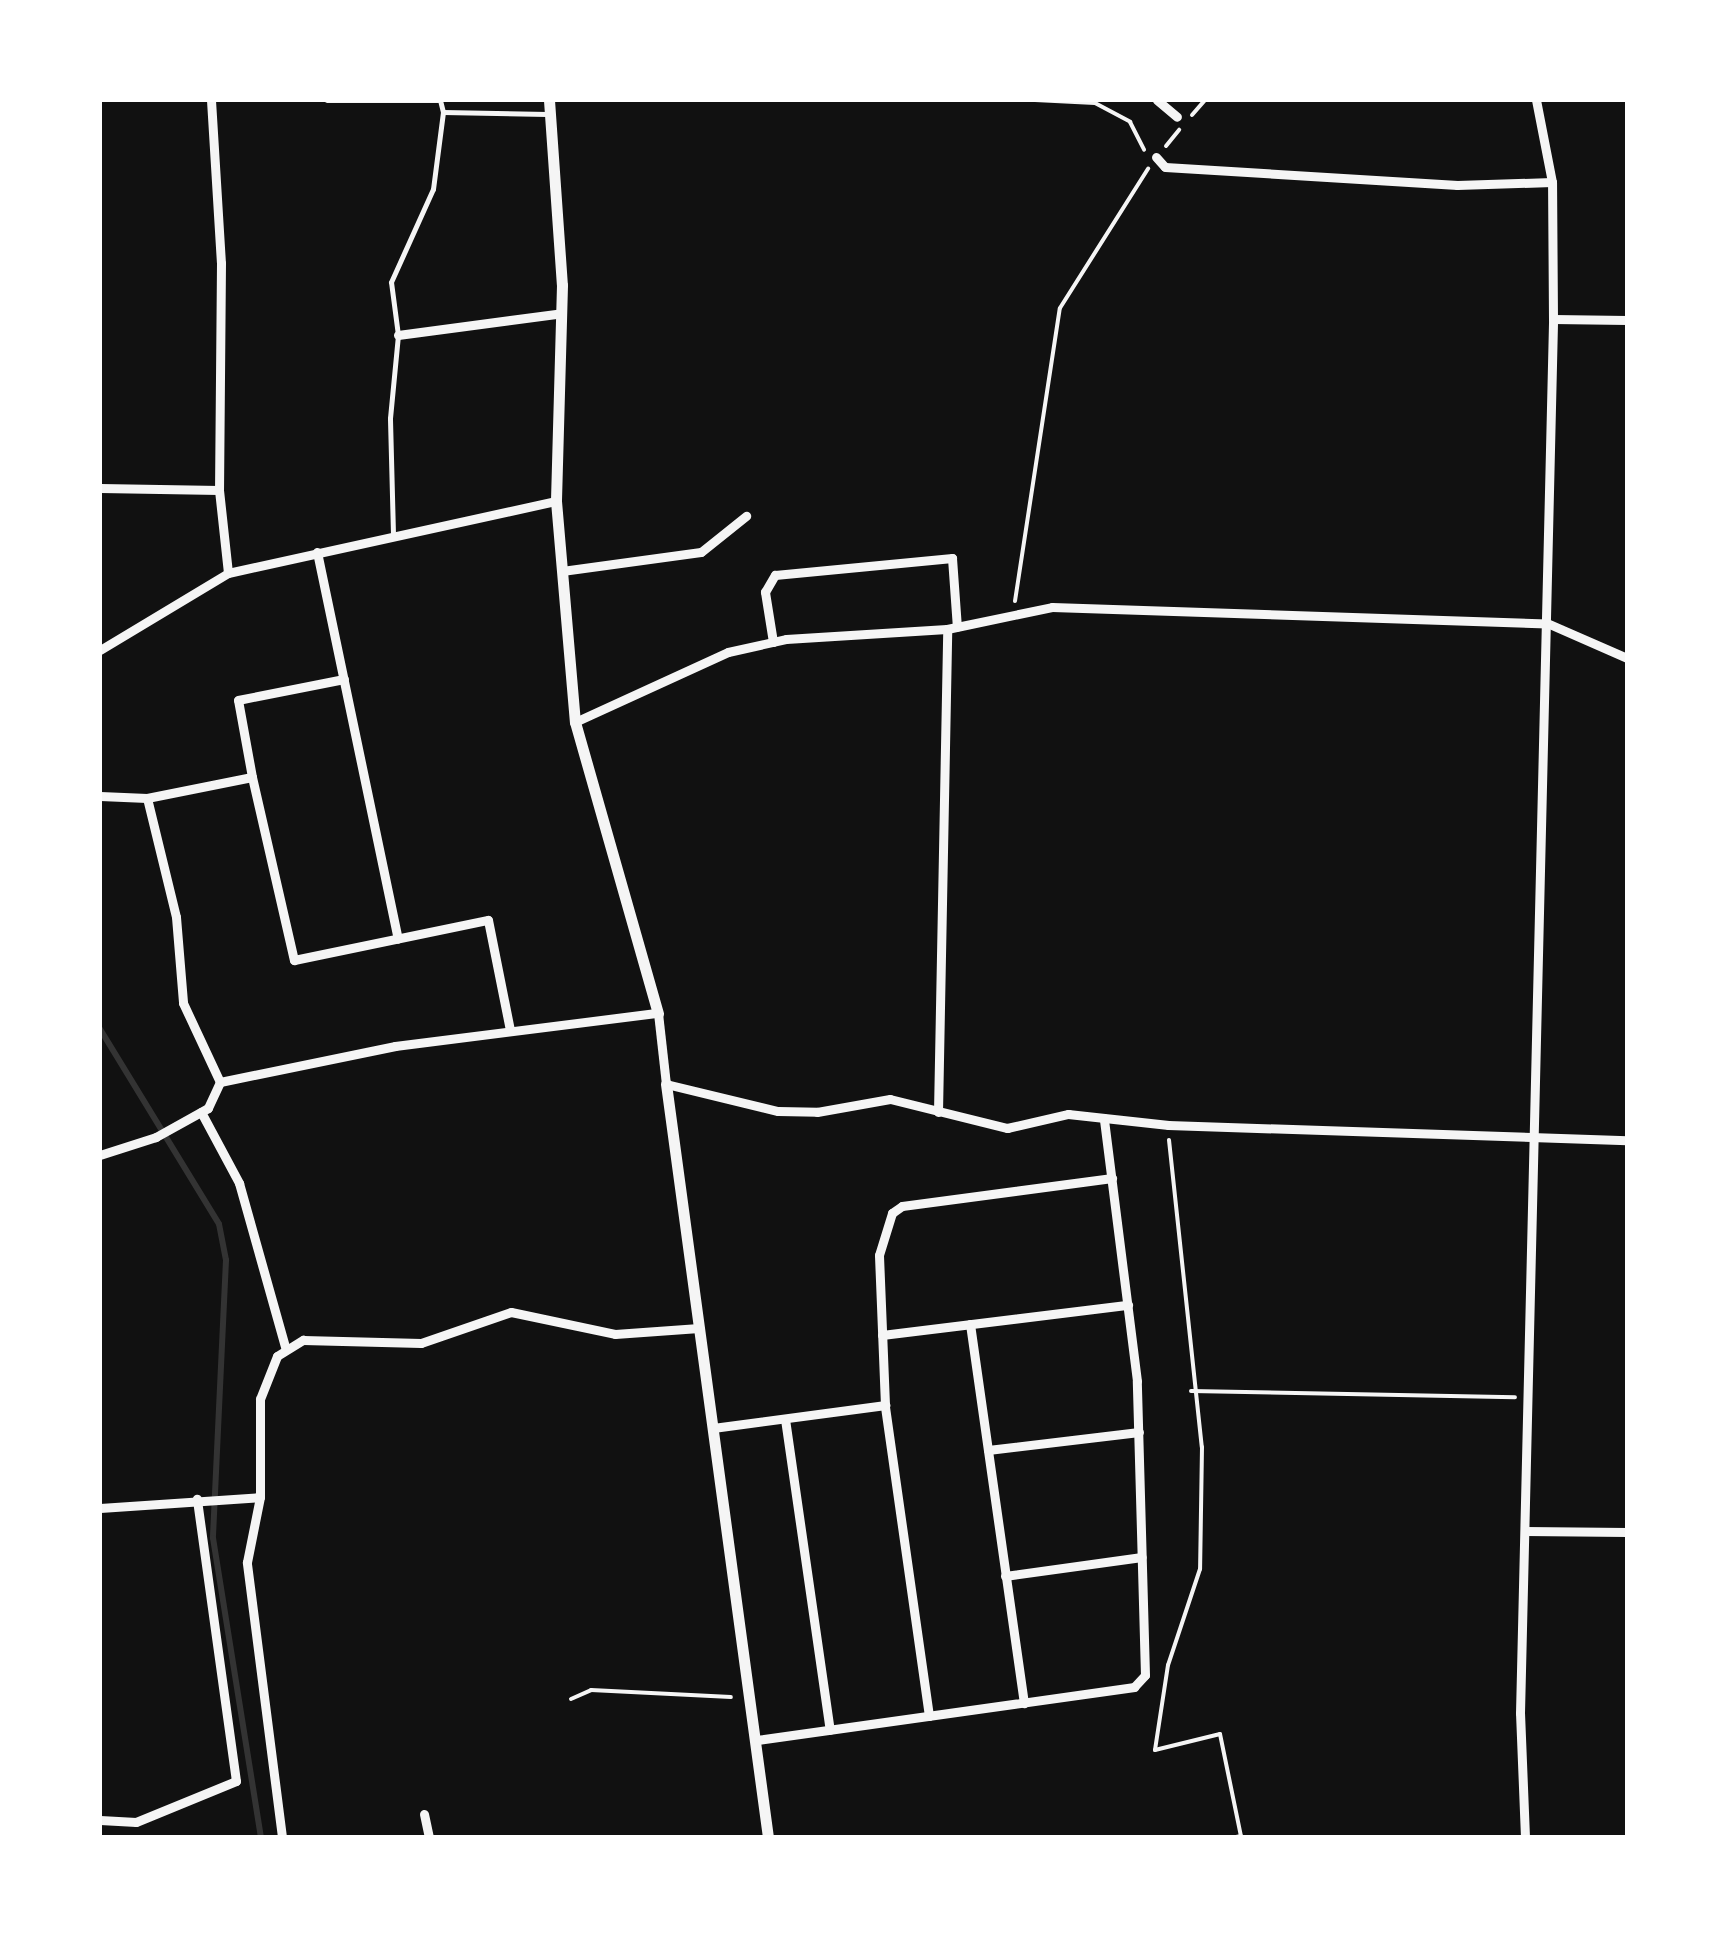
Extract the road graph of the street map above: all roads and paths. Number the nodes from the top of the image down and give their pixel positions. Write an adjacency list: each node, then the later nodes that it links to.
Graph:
1 (210, 100): 17 (street)
2 (328, 100): 7 (lane)
3 (550, 100): 8 (street)
4 (1035, 100): 10 (path)
5 (1157, 100): 9 (street)
6 (1536, 100): 11 (street)
7 (443, 112): 8 (lane); 15 (lane)
8 (550, 114): 12 (street)
9 (1177, 117)
10 (1156, 157): 11 (street); 24 (path)
11 (1552, 182): 13 (street)
12 (562, 314): 15 (street); 18 (street)
13 (1553, 319): 14 (street); 25 (street)
14 (1627, 320)
15 (398, 335): 20 (lane)
16 (100, 488): 17 (street)
17 (219, 490): 23 (street)
18 (556, 502): 20 (street); 22 (street)
19 (746, 516): 22 (street)
20 (393, 534): 21 (street)
21 (317, 552): 23 (street); 31 (street)
22 (562, 571): 32 (street)
23 (228, 573): 29 (street)
24 (1012, 617): 25 (street); 26 (street)
25 (1547, 623): 30 (street); 45 (street)
26 (952, 628): 28 (street); 28 (street); 42 (street)
27 (100, 636): 29 (street)
28 (773, 642): 32 (street)
29 (103, 648)
30 (1627, 658)
31 (344, 679): 33 (street); 36 (street)
32 (576, 722): 37 (street)
33 (252, 777): 35 (street); 36 (street)
34 (100, 796): 35 (street)
35 (147, 798): 39 (street)
36 (398, 939): 38 (street)
37 (658, 1013): 38 (street); 40 (street)
38 (510, 1030): 39 (street)
39 (220, 1082): 41 (street)
40 (666, 1084): 42 (street); 51 (street)
41 (201, 1112): 47 (street); 53 (street)
42 (938, 1112): 43 (street)
43 (1104, 1118): 44 (street); 48 (street)
44 (1168, 1126): 45 (street); 54 (path)
45 (1536, 1133): 46 (street); 55 (street)
46 (1627, 1140)
47 (100, 1154)
48 (1112, 1178): 49 (street); 52 (street)
49 (1128, 1304): 50 (street); 59 (street)
50 (970, 1324): 52 (street); 60 (street)
51 (699, 1328): 53 (street); 58 (street)
52 (882, 1335): 56 (street)
53 (286, 1350): 61 (street)
54 (1191, 1391): 55 (path); 79 (path)
55 (1530, 1397): 64 (street)
56 (885, 1405): 57 (street); 71 (street)
57 (785, 1419): 58 (street); 72 (street)
58 (713, 1428): 68 (street)
59 (1138, 1432): 60 (street); 66 (street)
60 (988, 1450): 67 (street)
61 (260, 1496): 62 (street); 76 (street)
62 (202, 1499): 63 (street); 75 (street)
63 (100, 1508)
64 (1525, 1531): 65 (street); 80 (street)
65 (1627, 1532)
66 (1142, 1557): 67 (street); 70 (street)
67 (1006, 1576): 70 (street)
68 (751, 1697): 69 (path); 73 (street)
69 (571, 1699)
70 (1024, 1703): 71 (street)
71 (928, 1716): 72 (street)
72 (830, 1730): 73 (street)
73 (758, 1740): 78 (street)
74 (424, 1814): 77 (street)
75 (100, 1820)
76 (282, 1837)
77 (429, 1837)
78 (768, 1837)
79 (1236, 1837)
80 (1525, 1837)

